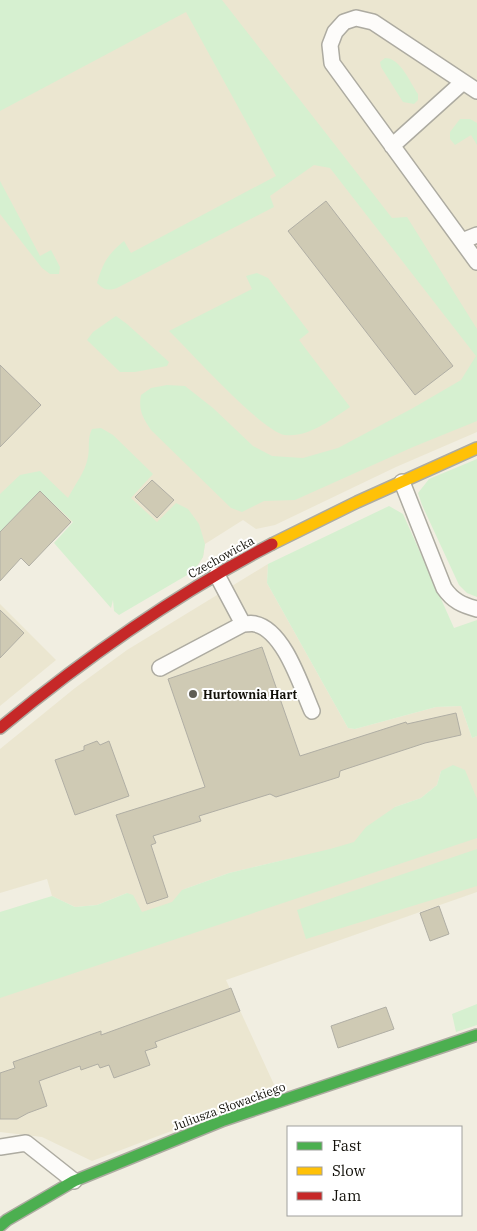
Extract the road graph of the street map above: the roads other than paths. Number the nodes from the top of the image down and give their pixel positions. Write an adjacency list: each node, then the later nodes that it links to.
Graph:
1 (464, 82): 2 (lane); 3 (lane); 3 (lane)
2 (477, 91)
3 (392, 146): 5 (lane)
4 (477, 235): 5 (lane)
5 (462, 241): 6 (lane)
6 (477, 262)
7 (477, 448): 8 (street, Czechowicka)
8 (402, 482): 9 (street, Czechowicka); 10 (lane)
9 (217, 575): 11 (lane); 14 (street, Czechowicka)
10 (477, 609)
11 (244, 624): 12 (lane); 13 (lane)
12 (160, 668)
13 (312, 711)
14 (0, 728)
15 (477, 1035): 17 (street, Juliusza Słowackiego)
16 (0, 1147): 17 (lane)
17 (74, 1181): 18 (street, Juliusza Słowackiego)
18 (0, 1226)

